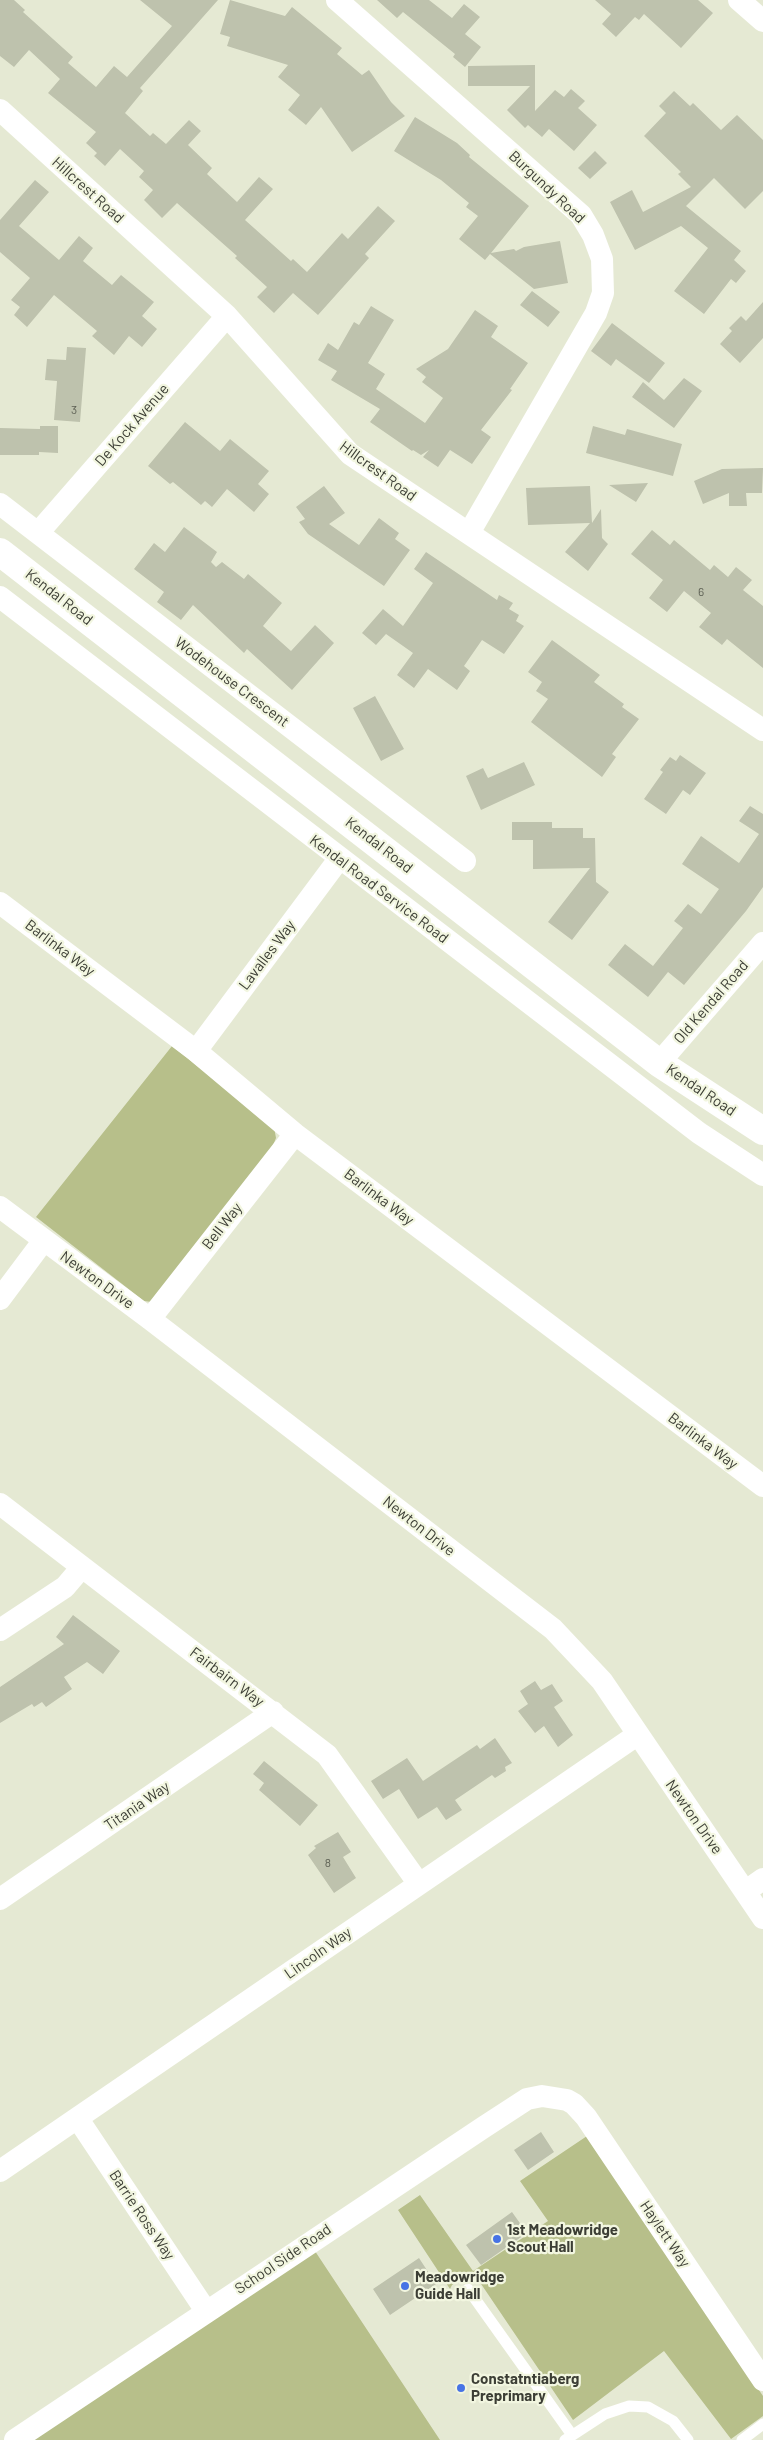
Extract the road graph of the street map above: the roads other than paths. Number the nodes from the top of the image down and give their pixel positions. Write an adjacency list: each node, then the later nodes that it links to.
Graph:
1 (337, 0): 8 (street, Burgundy Road)
2 (739, 0): 3 (street)
3 (763, 21)
4 (0, 110): 5 (street, Hillcrest Road)
5 (227, 316): 7 (street, De Kock Avenue); 8 (street, Hillcrest Road)
6 (0, 504): 7 (street, Wodehouse Crescent)
7 (38, 533): 13 (street, Wodehouse Crescent)
8 (469, 533): 11 (street, Hillcrest Road)
9 (0, 552): 17 (main road, Kendal Road)
10 (0, 597): 12 (street, Kendal Road Service Road)
11 (763, 730)
12 (339, 859): 16 (street, Lavalles Way); 20 (street, Kendal Road Service Road)
13 (465, 861)
14 (0, 903): 16 (street, Barlinka Way)
15 (763, 943): 17 (street, Old Kendal Road)
16 (196, 1052): 19 (street, Barlinka Way)
17 (659, 1062): 18 (main road, Kendal Road)
18 (763, 1131)
19 (294, 1134): 24 (street, Bell Way); 25 (street, Barlinka Way)
20 (763, 1175)
21 (0, 1207): 22 (street, Newton Drive)
22 (44, 1240): 23 (street); 24 (street, Newton Drive)
23 (0, 1298)
24 (150, 1318): 30 (street, Newton Drive)
25 (763, 1486)
26 (0, 1504): 27 (street, Fairbairn Way)
27 (82, 1567): 28 (street); 29 (street, Fairbairn Way)
28 (0, 1630)
29 (273, 1712): 31 (street, Fairbairn Way); 33 (street, Titania Way)
30 (637, 1736): 31 (street, Lincoln Way); 32 (street, Newton Drive)
31 (419, 1884): 36 (street, Lincoln Way)
32 (754, 1885): 34 (street, Newton Drive)
33 (0, 1899)
34 (763, 1918)
35 (559, 2098): 39 (street, School Side Road); 40 (street, Haylett Way)
36 (78, 2119): 37 (street, Lincoln Way); 39 (street, Barrie Ross Way)
37 (0, 2171)
38 (468, 2289): 42 (lane)
39 (206, 2311): 43 (street, School Side Road)
40 (763, 2380)
41 (763, 2424): 45 (lane)
42 (568, 2438): 44 (lane)
43 (15, 2440)
44 (688, 2440)
45 (742, 2440)

